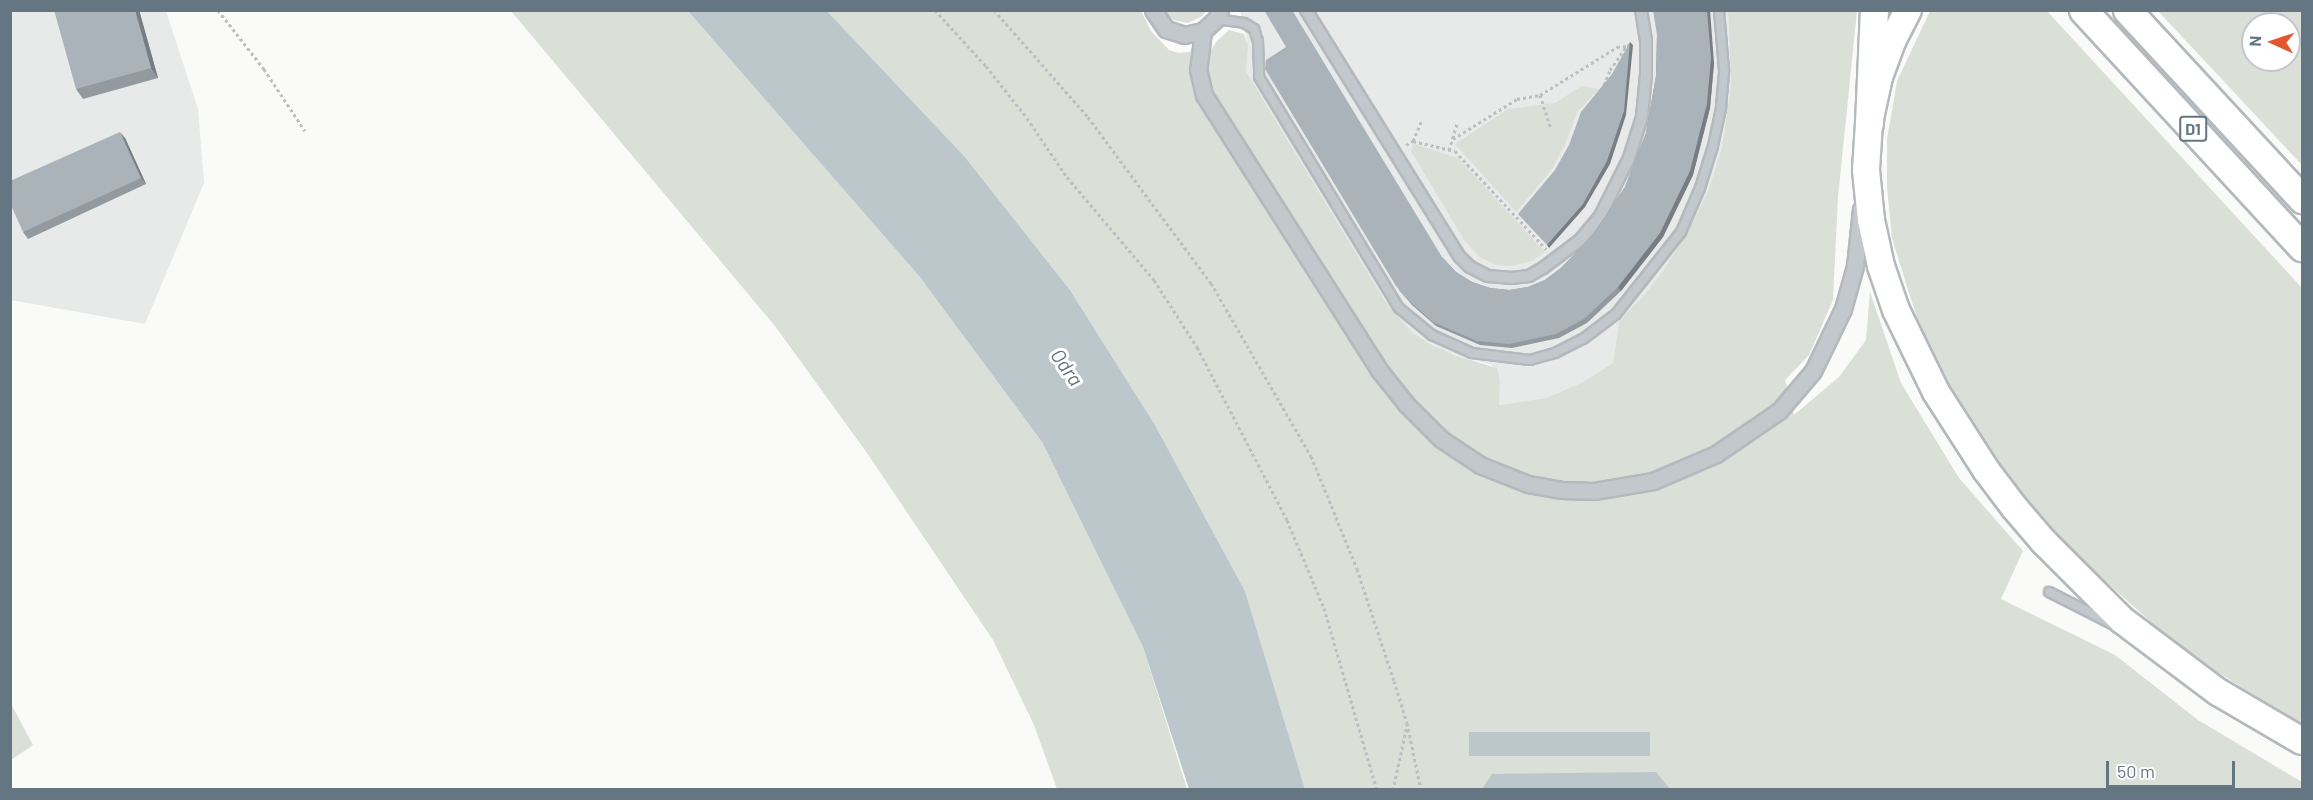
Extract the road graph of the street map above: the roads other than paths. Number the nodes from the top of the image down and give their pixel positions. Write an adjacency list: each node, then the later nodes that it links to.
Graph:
1 (1153, 10): 10 (street)
2 (1306, 10): 3 (street)
3 (1641, 10)
4 (1719, 10): 9 (lane)
5 (1874, 10): 11 (highway)
6 (1908, 10): 11 (highway)
7 (2083, 10): 14 (highway, D1)
8 (2127, 10): 13 (highway, D1)
9 (1218, 15): 10 (street)
10 (1203, 32): 12 (street)
11 (1869, 123): 12 (highway)
12 (1866, 170): 16 (highway)
13 (2302, 199)
14 (2302, 247)
15 (2049, 591): 16 (lane)
16 (2155, 646): 17 (highway)
17 (2302, 741)

